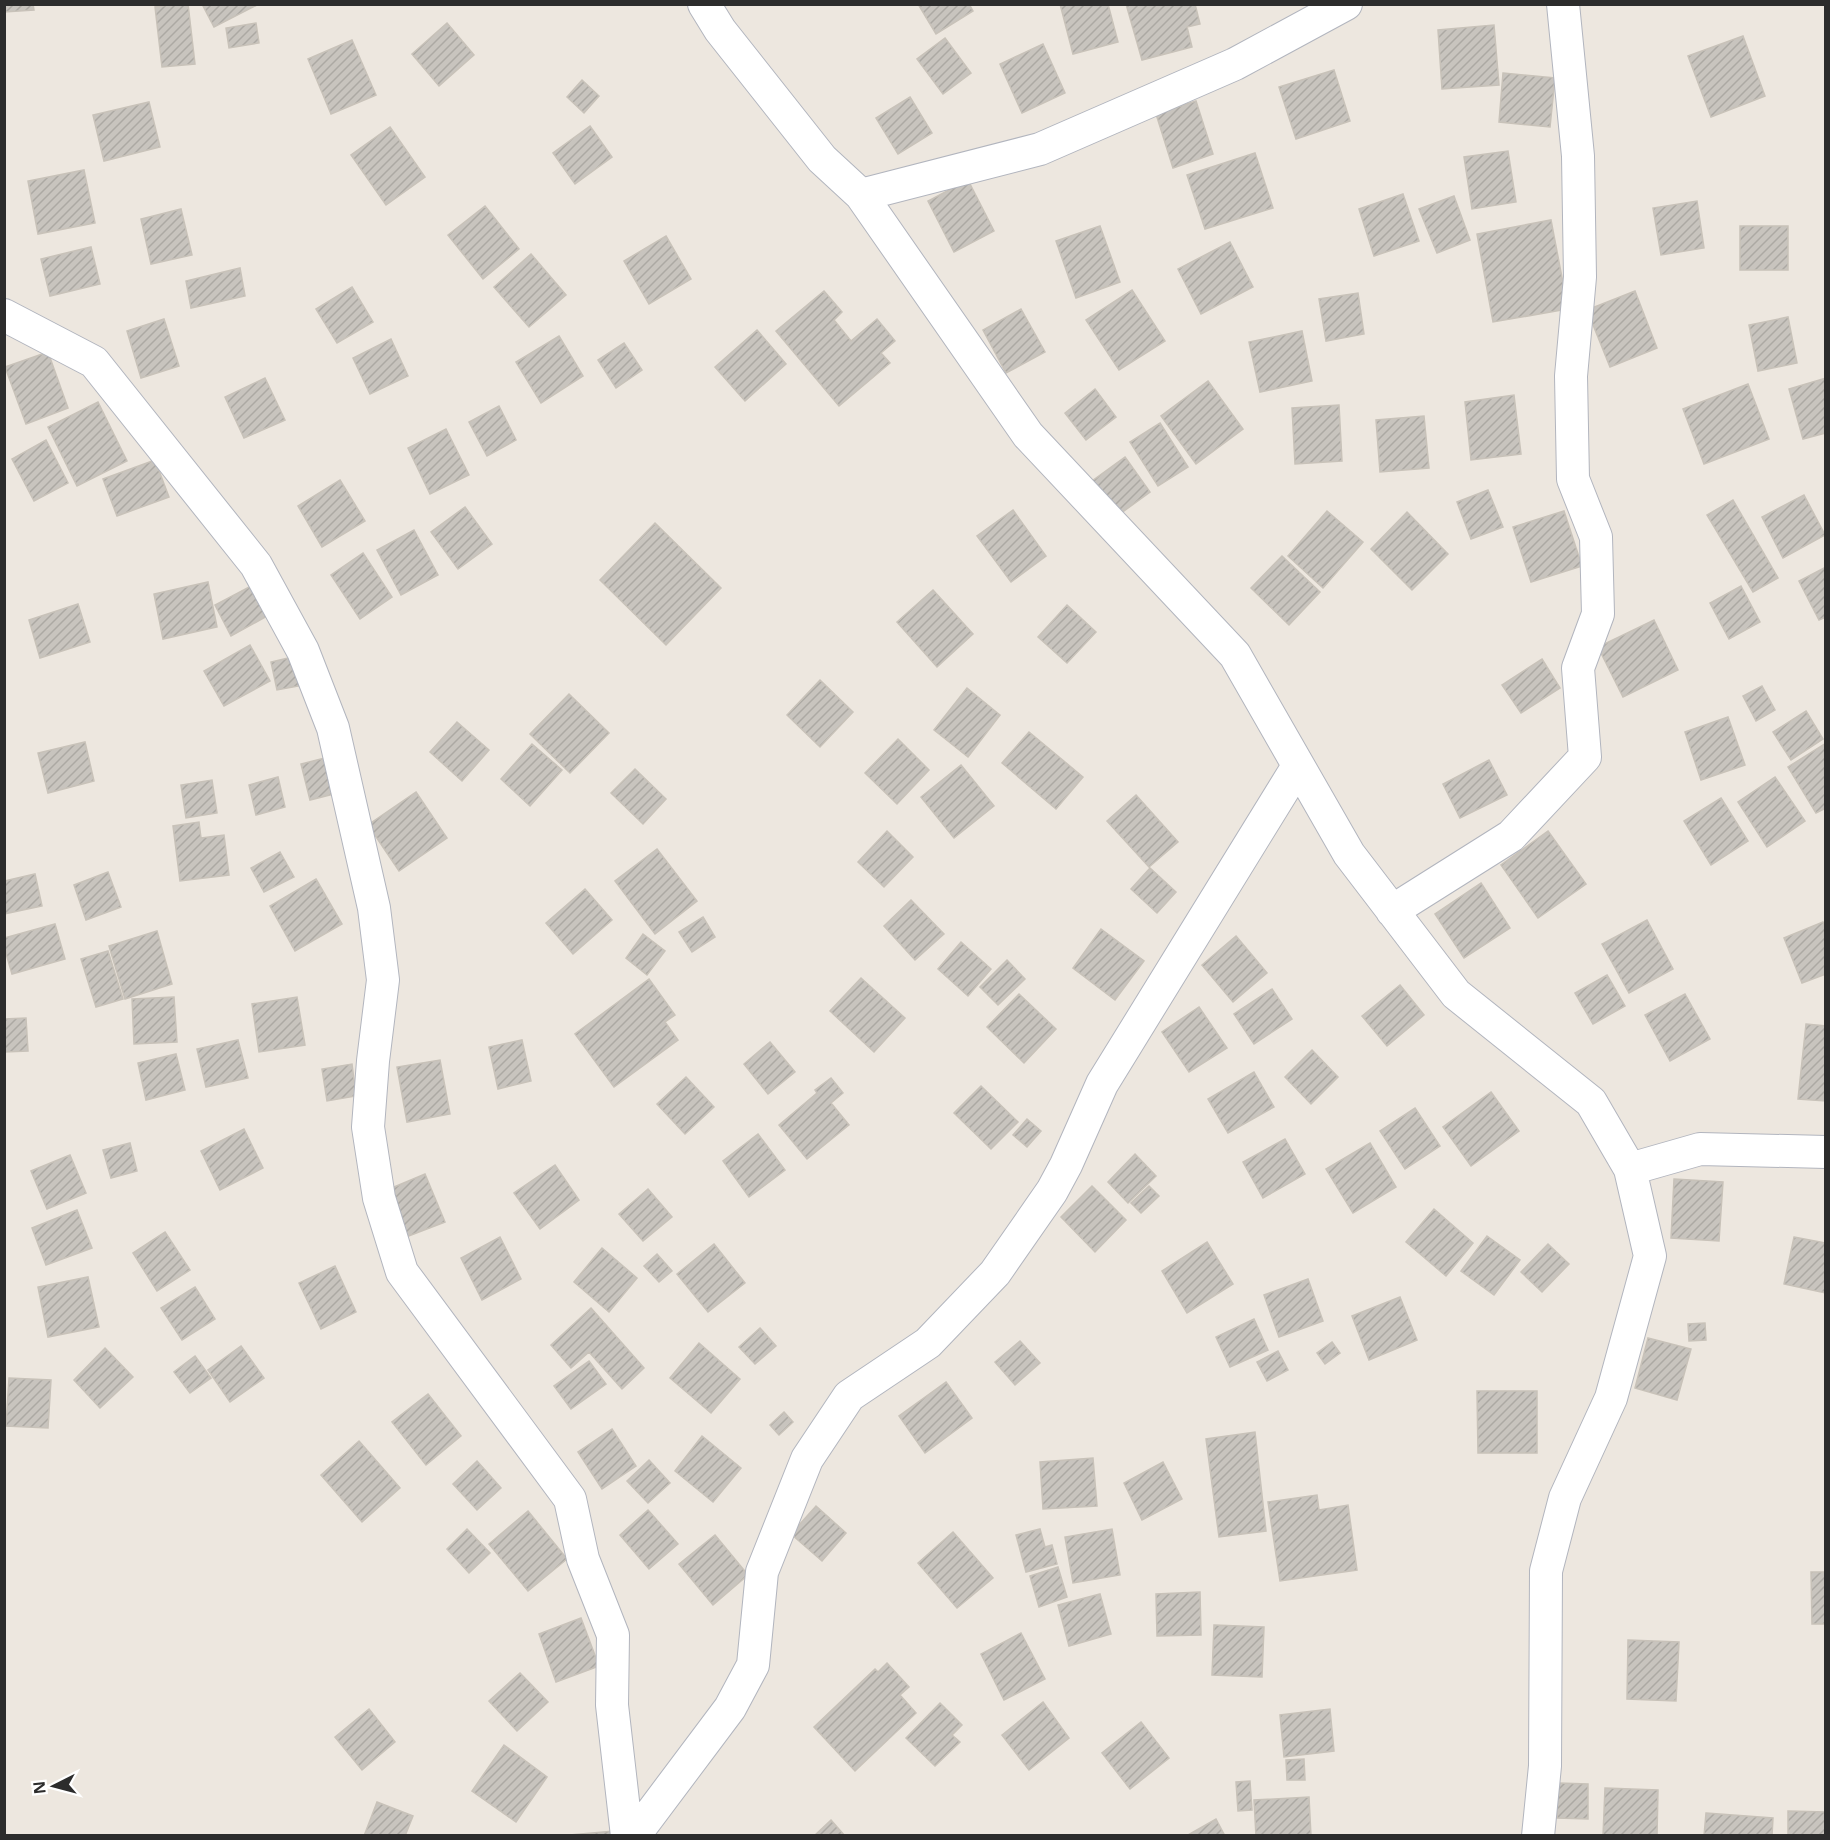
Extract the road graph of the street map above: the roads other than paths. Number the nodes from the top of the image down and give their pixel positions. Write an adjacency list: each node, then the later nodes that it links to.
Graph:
1 (705, 4): 4 (street)
2 (1346, 4): 4 (street)
3 (1563, 4): 7 (street)
4 (861, 195): 6 (street)
5 (4, 315): 10 (street)
6 (1298, 766): 7 (street); 11 (street)
7 (1392, 911): 9 (street)
8 (1826, 1152): 9 (street)
9 (1630, 1168): 12 (street)
10 (627, 1836)
11 (634, 1836)
12 (1538, 1836)

